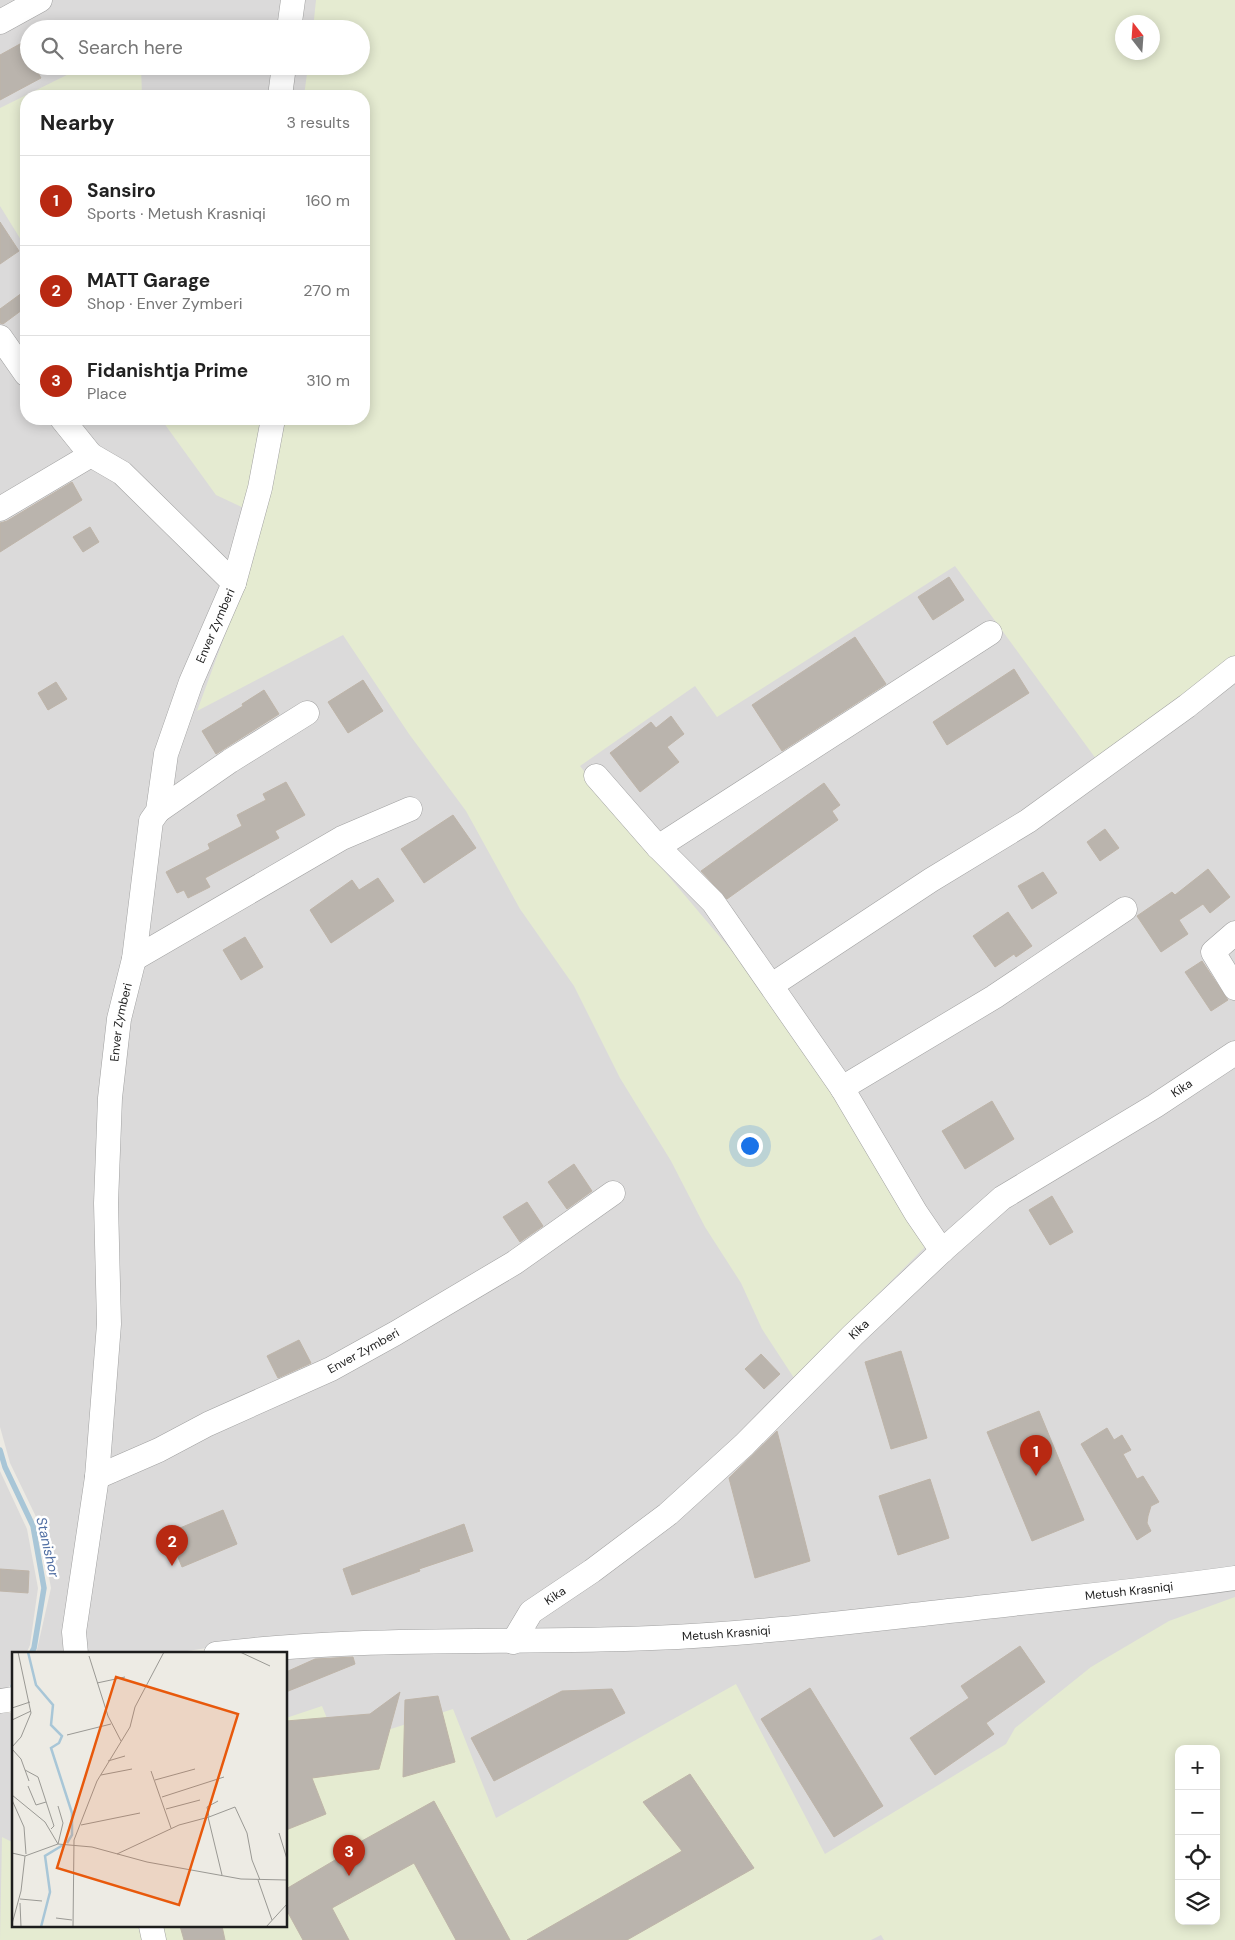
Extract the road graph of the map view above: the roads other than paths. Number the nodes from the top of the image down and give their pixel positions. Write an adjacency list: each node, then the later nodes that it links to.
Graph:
1 (40, 0): 4 (street)
2 (293, 0): 3 (street)
3 (290, 20)
4 (0, 22)
5 (283, 75): 6 (street)
6 (281, 90)
7 (0, 338): 8 (street)
8 (20, 366)
9 (67, 425): 11 (street, Enver Zymberi)
10 (272, 425): 13 (street, Enver Zymberi)
11 (91, 455): 12 (street); 13 (street, Enver Zymberi)
12 (0, 509)
13 (234, 583): 19 (street, Enver Zymberi)
14 (990, 633): 20 (street)
15 (1235, 668): 24 (street)
16 (307, 713): 19 (street)
17 (596, 776): 20 (street)
18 (410, 809): 23 (street)
19 (158, 811): 23 (street, Enver Zymberi)
20 (658, 847): 24 (street)
21 (1125, 909): 27 (street)
22 (1235, 934): 25 (street)
23 (134, 959): 30 (street, Enver Zymberi)
24 (772, 985): 27 (street)
25 (1235, 988)
26 (1235, 1053): 29 (street, Kika)
27 (842, 1088): 29 (street)
28 (613, 1193): 30 (street, Enver Zymberi)
29 (942, 1251): 32 (street, Kika)
30 (97, 1477): 33 (street, Enver Zymberi)
31 (1235, 1578): 32 (street, Metush Krasniqi)
32 (513, 1642): 34 (street, Metush Krasniqi)
33 (76, 1652)
34 (232, 1652)

